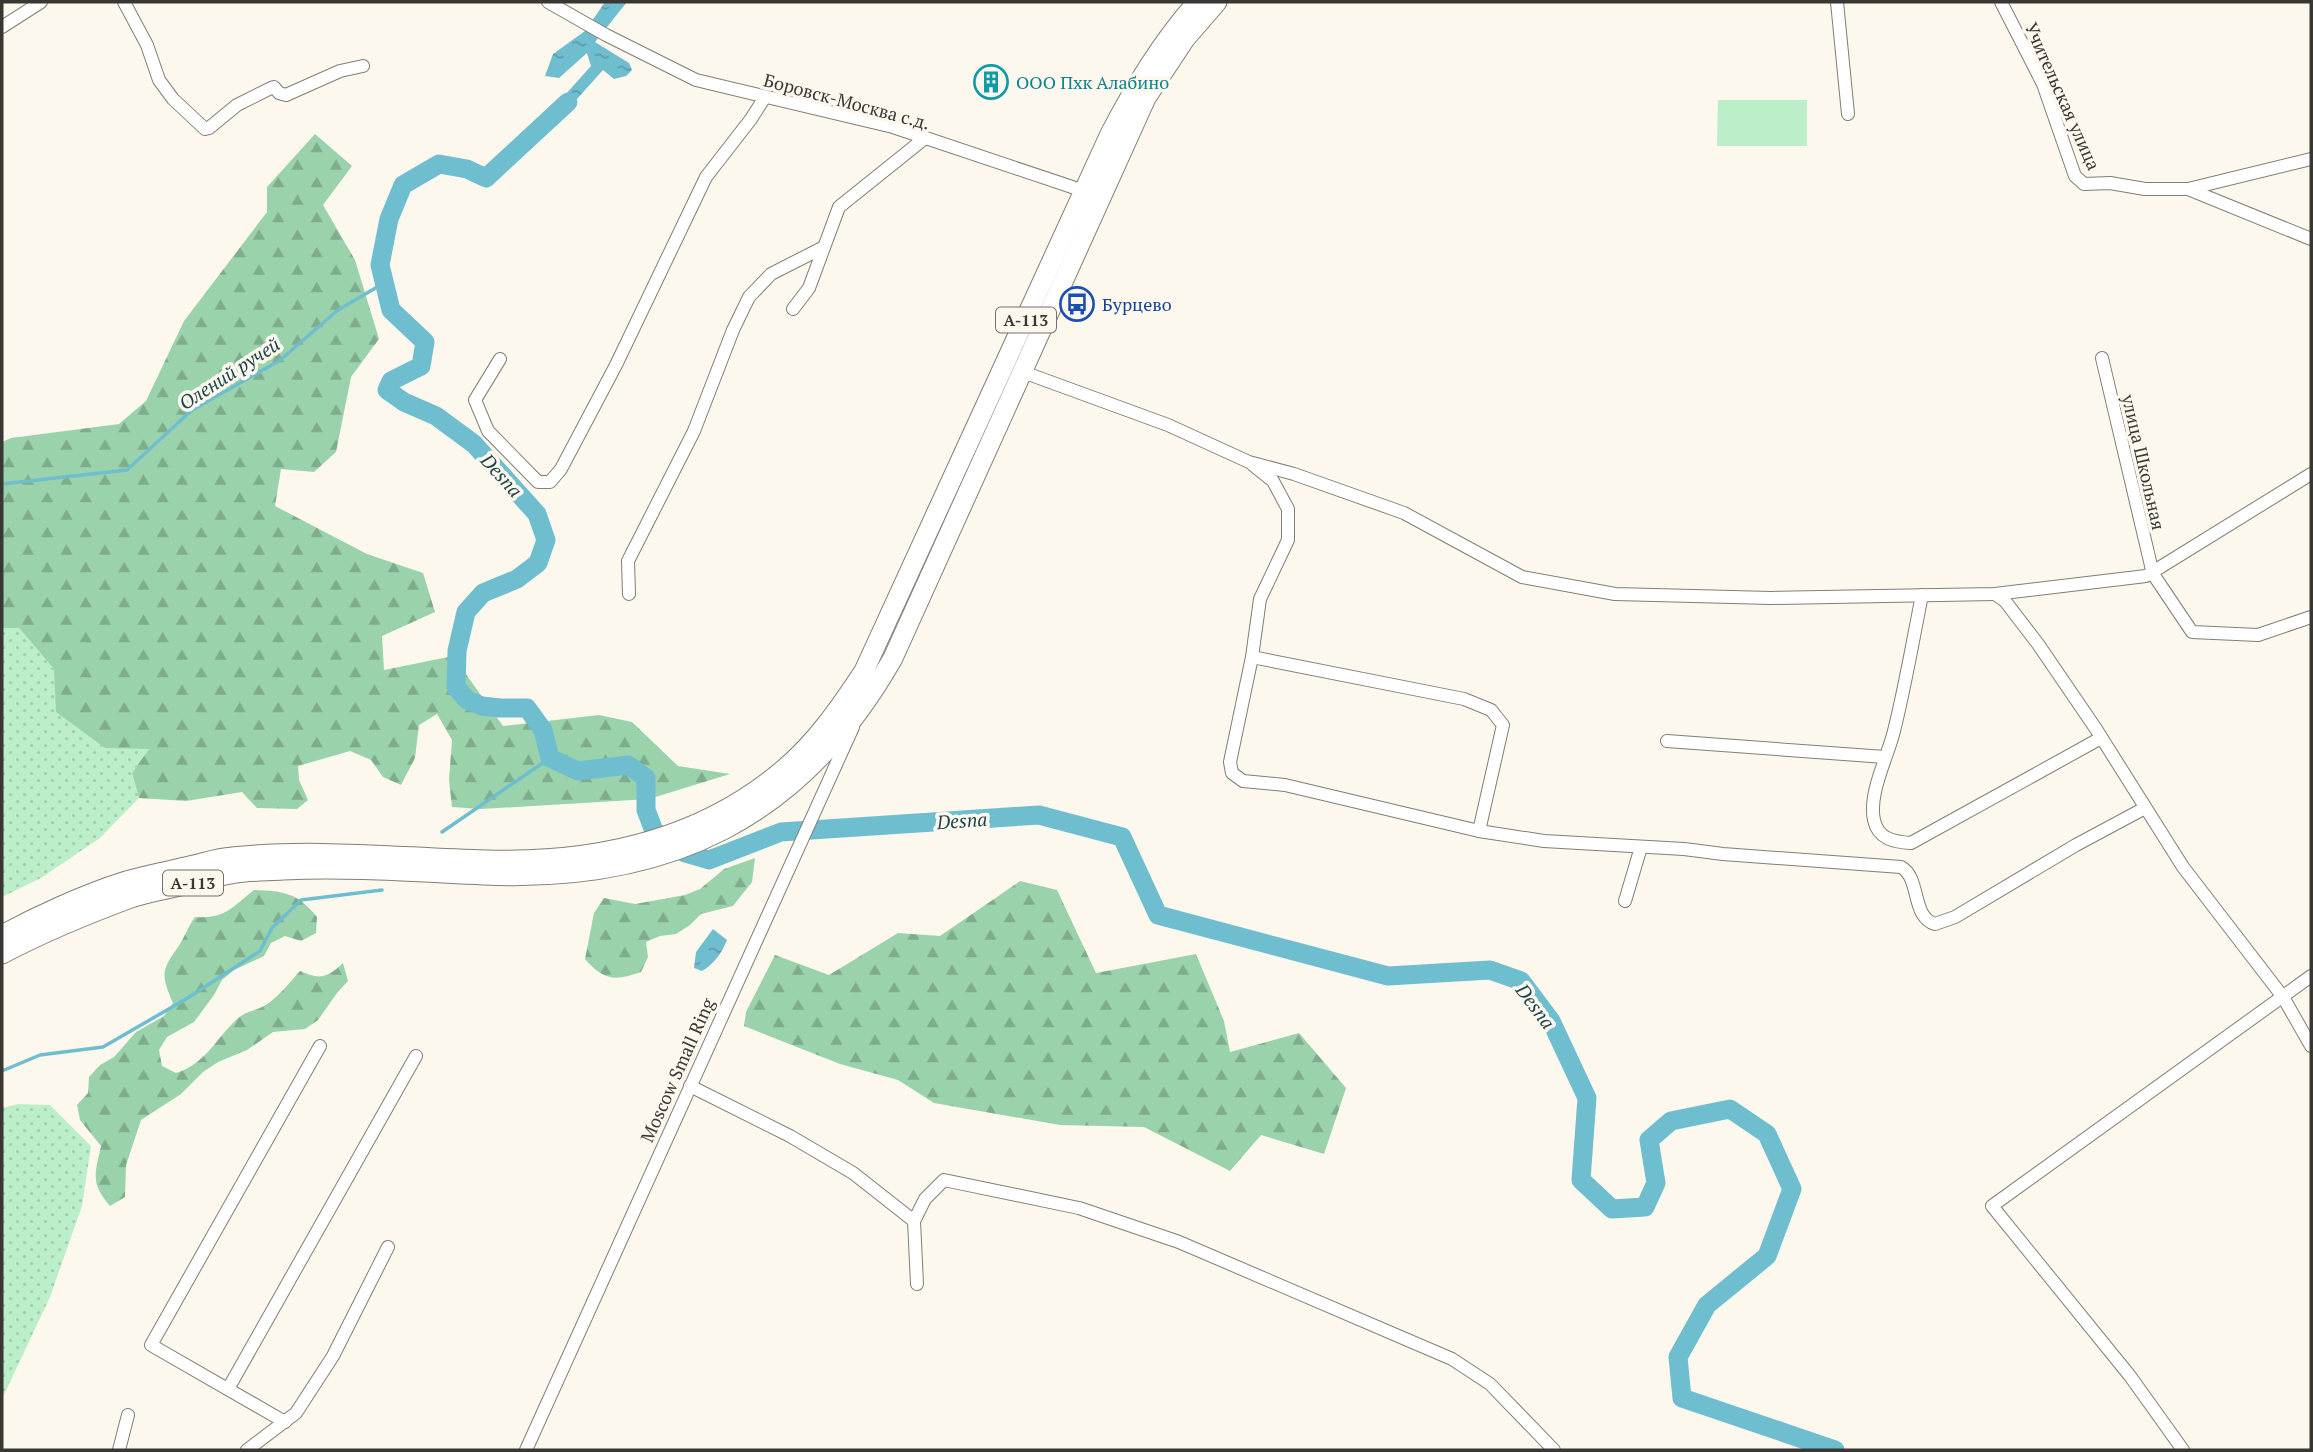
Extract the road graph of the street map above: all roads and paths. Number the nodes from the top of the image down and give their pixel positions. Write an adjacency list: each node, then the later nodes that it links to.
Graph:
1 (41, 2): 8 (street)
2 (124, 2): 9 (street)
3 (548, 2): 10 (street, Боровск-Москва с.д.)
4 (1197, 2): 15 (highway, А-113)
5 (1217, 2): 21 (highway, А-113)
6 (1838, 2): 11 (street)
7 (2001, 2): 14 (street, Учительская улица)
8 (2, 27)
9 (363, 66)
10 (765, 97): 12 (street, Боровск-Москва с.д.); 20 (street)
11 (1849, 114)
12 (925, 138): 15 (street, Боровск-Москва с.д.); 17 (street)
13 (2311, 159): 14 (street, Учительская улица)
14 (2188, 189): 16 (street)
15 (1084, 191): 34 (highway, А-113)
16 (2311, 239)
17 (824, 247): 18 (street); 25 (street)
18 (793, 309)
19 (2102, 358): 24 (street, улица Школьная)
20 (500, 359)
21 (1023, 372): 22 (street); 30 (highway, А-113)
22 (1250, 462): 27 (street); 29 (street)
23 (2311, 474): 24 (street)
24 (2152, 574): 26 (street); 28 (street)
25 (629, 594)
26 (1995, 594): 27 (street); 31 (street)
27 (1922, 595): 33 (street)
28 (2311, 617)
29 (1252, 657): 36 (street); 36 (street)
30 (864, 706): 34 (highway, А-113); 47 (street, Moscow Small Ring)
31 (2101, 738): 33 (street); 35 (street)
32 (1667, 741): 33 (street)
33 (1885, 757)
34 (792, 773): 38 (highway, А-113)
35 (2145, 807): 37 (street); 43 (street)
36 (1479, 831): 37 (street)
37 (1641, 847): 39 (street)
38 (575, 866): 40 (highway, А-113); 41 (highway, А-113)
39 (1625, 901)
40 (2, 934)
41 (2, 954)
42 (2311, 976): 43 (street)
43 (2283, 997): 45 (street); 58 (street)
44 (320, 1046): 51 (street)
45 (2311, 1046)
46 (416, 1056): 51 (street)
47 (690, 1086): 48 (street); 56 (street, Moscow Small Ring)
48 (914, 1221): 50 (street); 57 (street)
49 (388, 1247): 53 (street)
50 (917, 1284)
51 (228, 1389): 53 (street)
52 (128, 1415): 54 (street)
53 (285, 1422): 55 (street)
54 (119, 1450)
55 (247, 1450)
56 (526, 1450)
57 (1555, 1450)
58 (2183, 1450)

